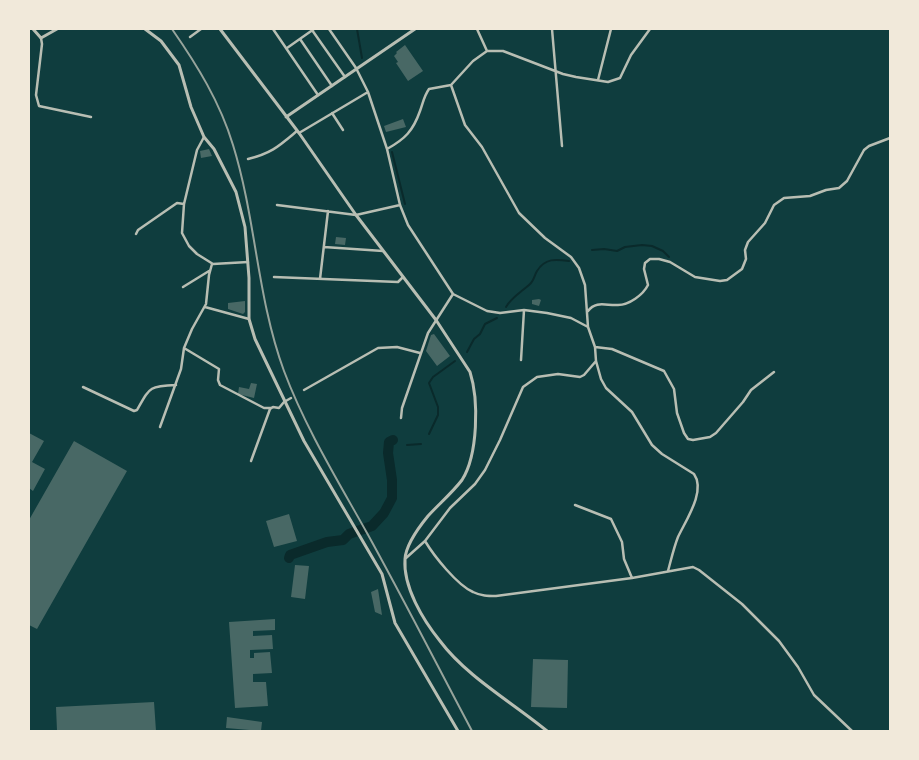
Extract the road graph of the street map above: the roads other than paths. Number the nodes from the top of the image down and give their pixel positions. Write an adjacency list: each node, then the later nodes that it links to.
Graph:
1 (33, 29): 15 (street)
2 (57, 29): 17 (street)
3 (145, 29): 34 (street)
4 (201, 29): 16 (street)
5 (220, 29): 31 (street)
6 (273, 29): 19 (street)
7 (330, 29): 21 (street)
8 (414, 29): 21 (street)
9 (478, 29): 20 (street)
10 (552, 29): 22 (street)
11 (611, 29): 24 (street)
12 (650, 29): 24 (street)
13 (313, 30): 18 (street); 23 (street)
14 (29, 32): 15 (street)
15 (36, 33): 17 (street)
16 (190, 37)
17 (41, 38): 30 (street)
18 (300, 39): 19 (street); 26 (street)
19 (287, 48): 28 (street)
20 (487, 50): 22 (street); 25 (street)
21 (356, 68): 23 (street); 27 (street)
22 (555, 70): 24 (street); 36 (street)
23 (345, 77): 26 (street)
24 (598, 80)
25 (451, 85): 37 (street); 57 (street)
26 (332, 86): 28 (street)
27 (368, 92): 29 (street); 37 (street)
28 (318, 95): 31 (street)
29 (332, 113): 32 (street); 33 (street)
30 (91, 117)
31 (286, 117): 33 (street)
32 (342, 130)
33 (298, 132): 38 (street); 43 (street)
34 (204, 137): 39 (street); 47 (street)
35 (890, 138): 57 (street)
36 (562, 146)
37 (387, 149): 41 (street)
38 (248, 159)
39 (184, 204): 44 (street); 48 (street)
40 (277, 205): 42 (street)
41 (400, 205): 43 (street); 54 (street)
42 (328, 212): 43 (street); 45 (street)
43 (356, 215): 46 (street)
44 (136, 234)
45 (324, 247): 46 (street); 52 (street)
46 (384, 251): 51 (street)
47 (248, 262): 48 (street); 58 (street)
48 (212, 264): 49 (street)
49 (209, 271): 53 (street); 55 (street)
50 (274, 277): 52 (street)
51 (404, 277): 52 (street); 59 (street)
52 (320, 279)
53 (183, 287)
54 (453, 294): 56 (street); 59 (street)
55 (205, 307): 58 (street); 62 (street)
56 (524, 310): 60 (street); 64 (street)
57 (587, 312): 60 (street)
58 (249, 319): 71 (street)
59 (436, 320): 63 (street); 78 (street)
60 (588, 327): 61 (street)
61 (595, 347): 65 (street); 66 (street)
62 (184, 348): 67 (street); 72 (street)
63 (420, 353): 69 (street); 73 (street)
64 (521, 360)
65 (596, 361): 77 (street); 79 (street)
66 (774, 372)
67 (176, 385): 68 (street); 74 (street)
68 (83, 387)
69 (304, 390)
70 (291, 398): 71 (street)
71 (284, 402): 72 (street); 81 (street)
72 (271, 408): 75 (street)
73 (401, 418)
74 (160, 427)
75 (251, 461)
76 (575, 505): 80 (street)
77 (425, 541): 78 (street); 80 (street)
78 (405, 558): 82 (street)
79 (668, 571): 80 (street); 83 (street)
80 (632, 578)
81 (458, 731)
82 (547, 731)
83 (852, 731)

